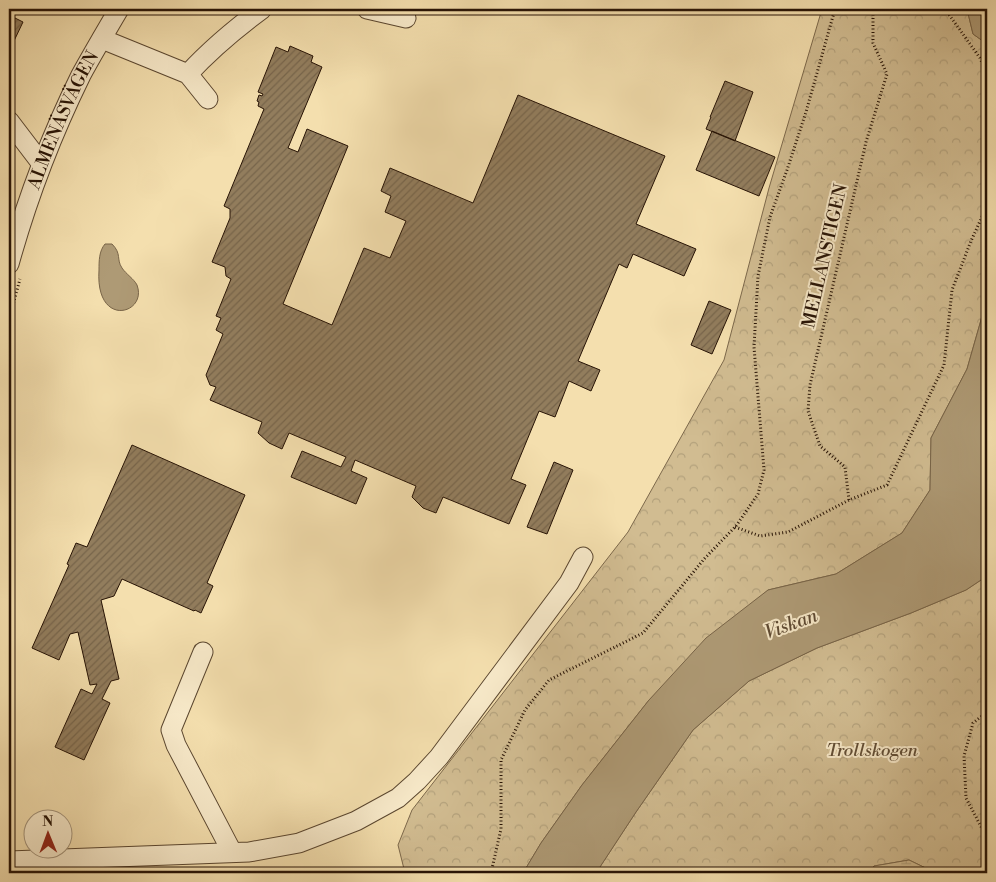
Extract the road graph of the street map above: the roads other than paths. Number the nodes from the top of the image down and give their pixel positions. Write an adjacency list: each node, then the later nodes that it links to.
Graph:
1 (119, 9): 5 (street, ALMENÄSVÄGEN)
2 (262, 9): 6 (street)
3 (367, 9): 4 (street)
4 (406, 18)
5 (102, 39): 6 (street); 9 (street, ALMENÄSVÄGEN)
6 (188, 74): 7 (street)
7 (208, 99)
8 (9, 121): 9 (street)
9 (41, 163): 10 (street, ALMENÄSVÄGEN)
10 (14, 271)
11 (583, 557): 13 (street)
12 (202, 652): 13 (street)
13 (232, 852): 14 (street)
14 (9, 860)

